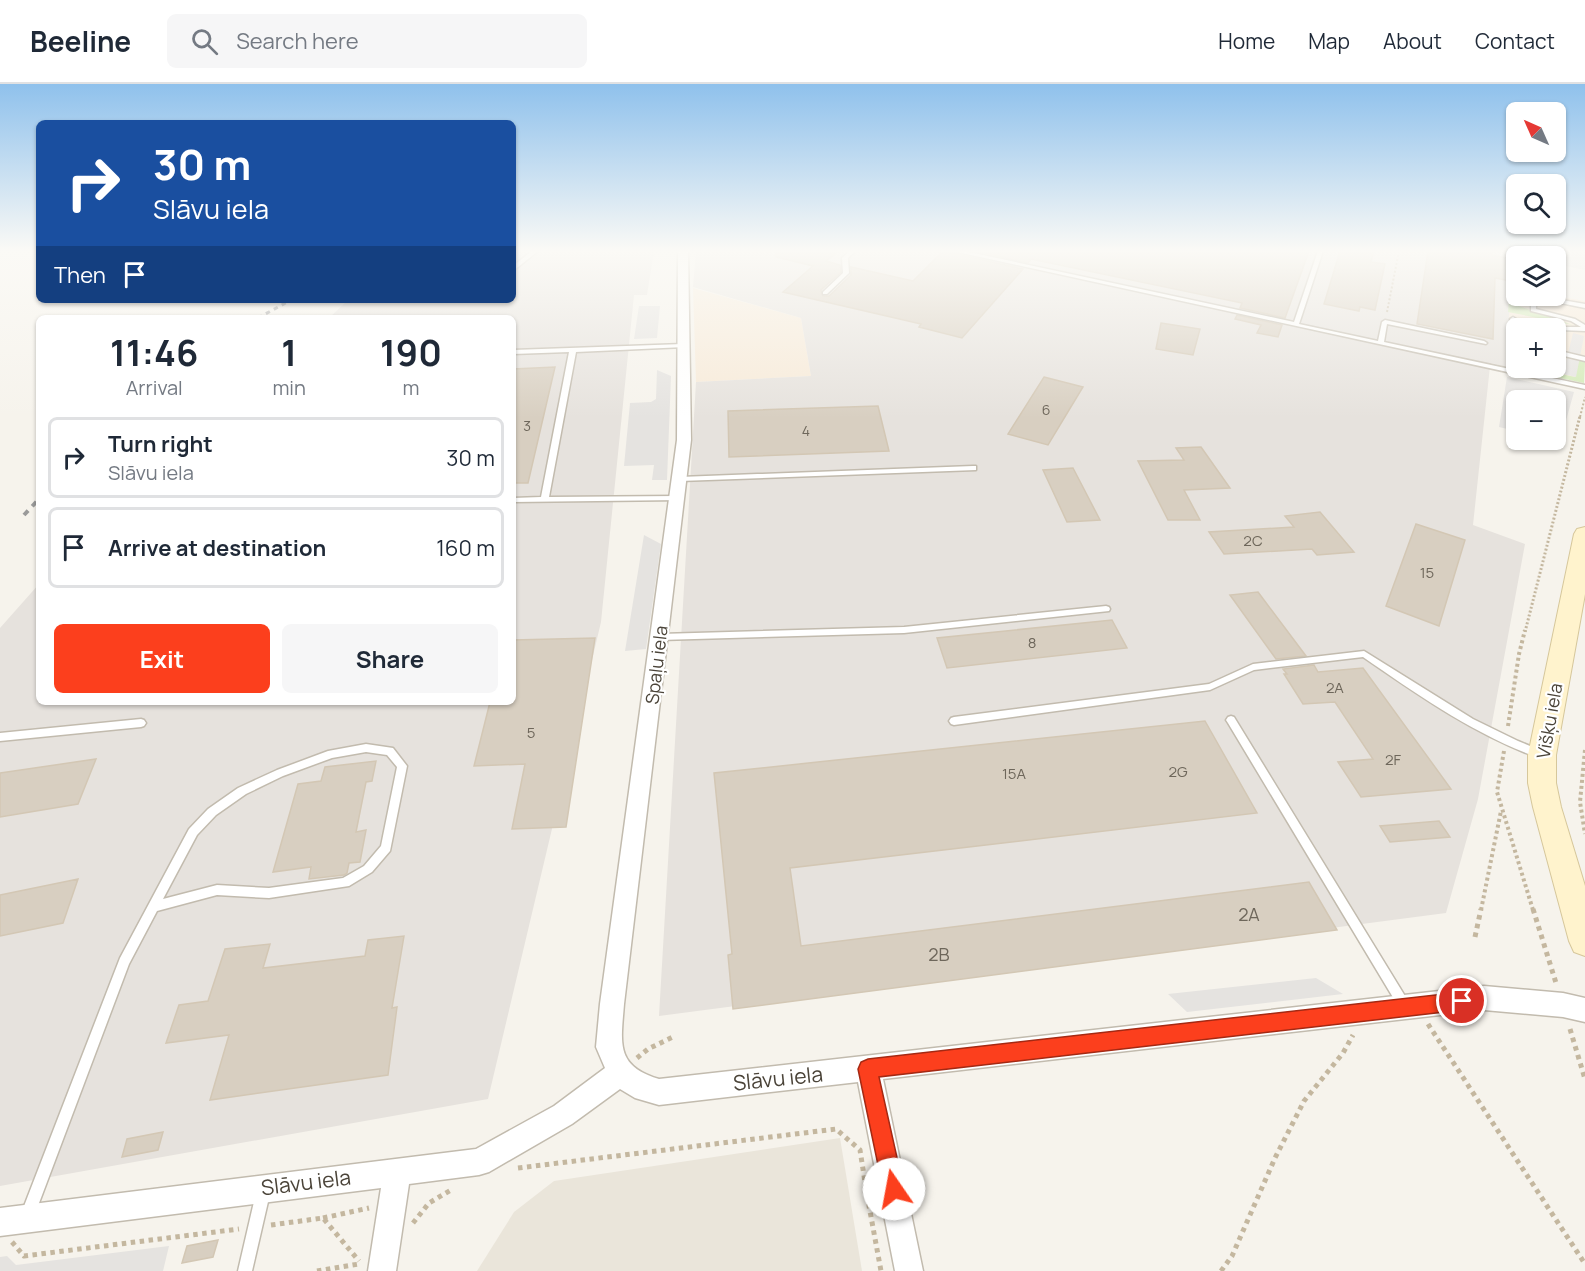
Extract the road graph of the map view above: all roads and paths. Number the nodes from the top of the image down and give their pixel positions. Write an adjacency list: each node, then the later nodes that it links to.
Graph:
1 (683, 306): 14 (street, Spaļu iela)
2 (1214, 306): 9 (lane)
3 (1302, 306): 9 (lane)
4 (1388, 306): 8 (path)
5 (1533, 306): 7 (lane)
6 (1572, 306): 7 (lane)
7 (1573, 320): 10 (lane)
8 (1385, 322): 12 (lane); 13 (lane)
9 (1296, 324): 12 (lane)
10 (1585, 328): 11 (lane)
11 (1566, 329)
12 (1381, 343): 19 (lane)
13 (1484, 343)
14 (683, 346): 15 (lane); 21 (street, Spaļu iela)
15 (573, 349): 16 (lane); 22 (lane)
16 (516, 352)
17 (1566, 354): 18 (lane)
18 (1585, 359)
19 (1585, 387)
20 (973, 468): 21 (lane)
21 (679, 489): 22 (lane); 26 (street, Spaļu iela)
22 (545, 498): 23 (lane)
23 (516, 500)
24 (1585, 534): 32 (street, Višķu iela)
25 (1106, 609): 26 (lane)
26 (660, 637): 44 (street, Spaļu iela)
27 (1231, 720): 39 (lane)
28 (954, 721): 32 (lane)
29 (141, 723): 30 (lane)
30 (0, 737)
31 (1585, 750): 33 (path)
32 (1542, 755): 38 (street, Višķu iela)
33 (1584, 762): 35 (path)
34 (1502, 808): 37 (path)
35 (1585, 834)
36 (153, 907): 36 (lane); 54 (lane)
37 (1475, 937)
38 (1585, 941)
39 (1411, 1006): 40 (street, Slāvu iela); 41 (street, Slāvu iela); 57 (path)
40 (1363, 1012): 43 (street, Slāvu iela); 63 (path)
41 (1578, 1020): 45 (path)
42 (675, 1036): 44 (path)
43 (868, 1069): 44 (street, Slāvu iela); 50 (street)
44 (620, 1073): 47 (street, Slāvu iela)
45 (1585, 1079)
46 (516, 1168): 51 (path)
47 (397, 1172): 49 (street, Slāvu iela); 52 (street)
48 (459, 1187): 56 (path)
49 (264, 1188): 54 (street, Slāvu iela); 55 (lane)
50 (894, 1189): 51 (path); 62 (street)
51 (867, 1195): 61 (path)
52 (393, 1203): 53 (path); 58 (street)
53 (323, 1218): 55 (path); 58 (path)
54 (11, 1225): 55 (path)
55 (255, 1227): 59 (lane)
56 (409, 1231)
57 (1585, 1264)
58 (366, 1268): 60 (path)
59 (245, 1271)
60 (317, 1271)
61 (881, 1271)
62 (909, 1271)
63 (1221, 1271)

